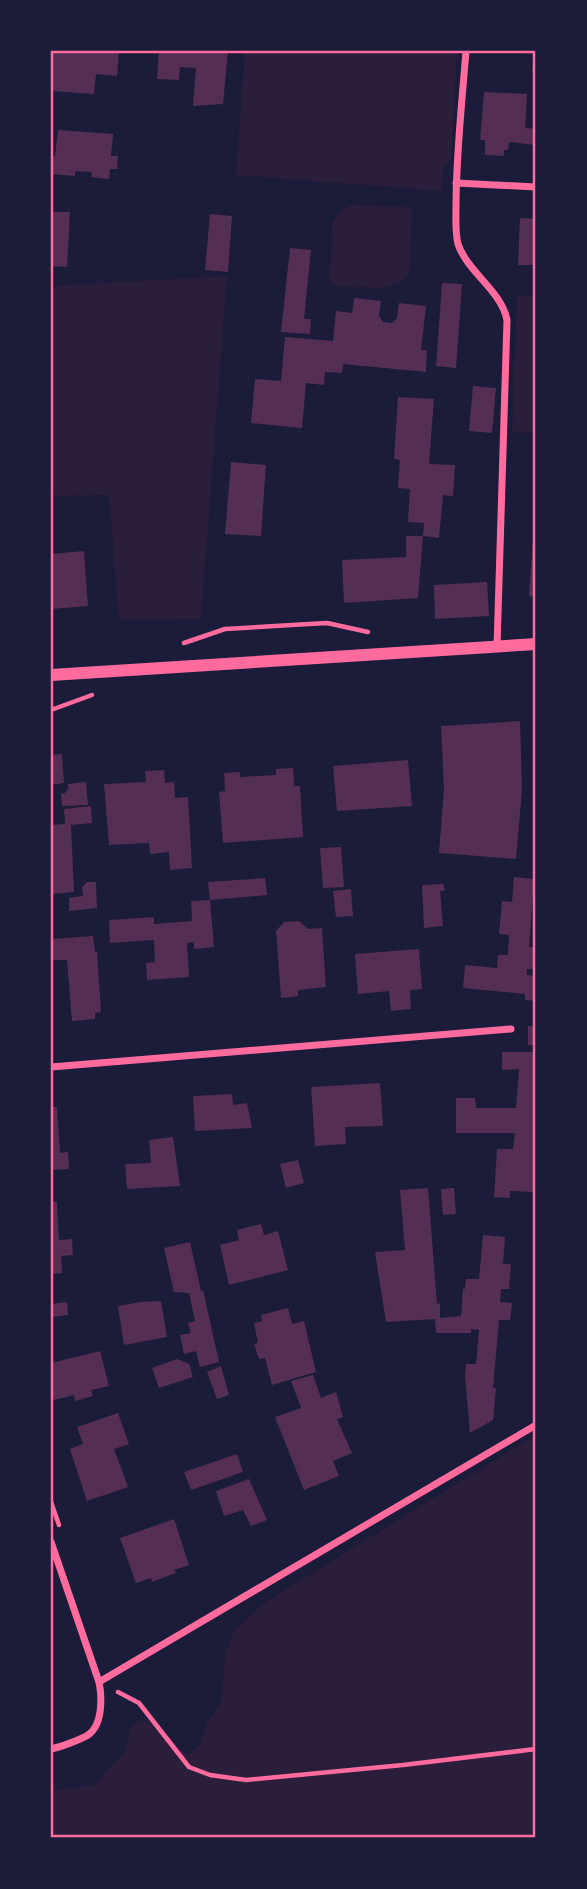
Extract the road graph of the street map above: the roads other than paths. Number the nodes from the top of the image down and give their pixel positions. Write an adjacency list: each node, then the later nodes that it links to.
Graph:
1 (466, 51): 2 (street)
2 (456, 184): 3 (street); 5 (street)
3 (536, 187)
4 (536, 644): 5 (street)
5 (497, 647): 6 (street)
6 (51, 675)
7 (511, 1029): 8 (street)
8 (51, 1067)
9 (536, 1425): 11 (street)
10 (51, 1542): 11 (street)
11 (99, 1682): 12 (street)
12 (51, 1749)

